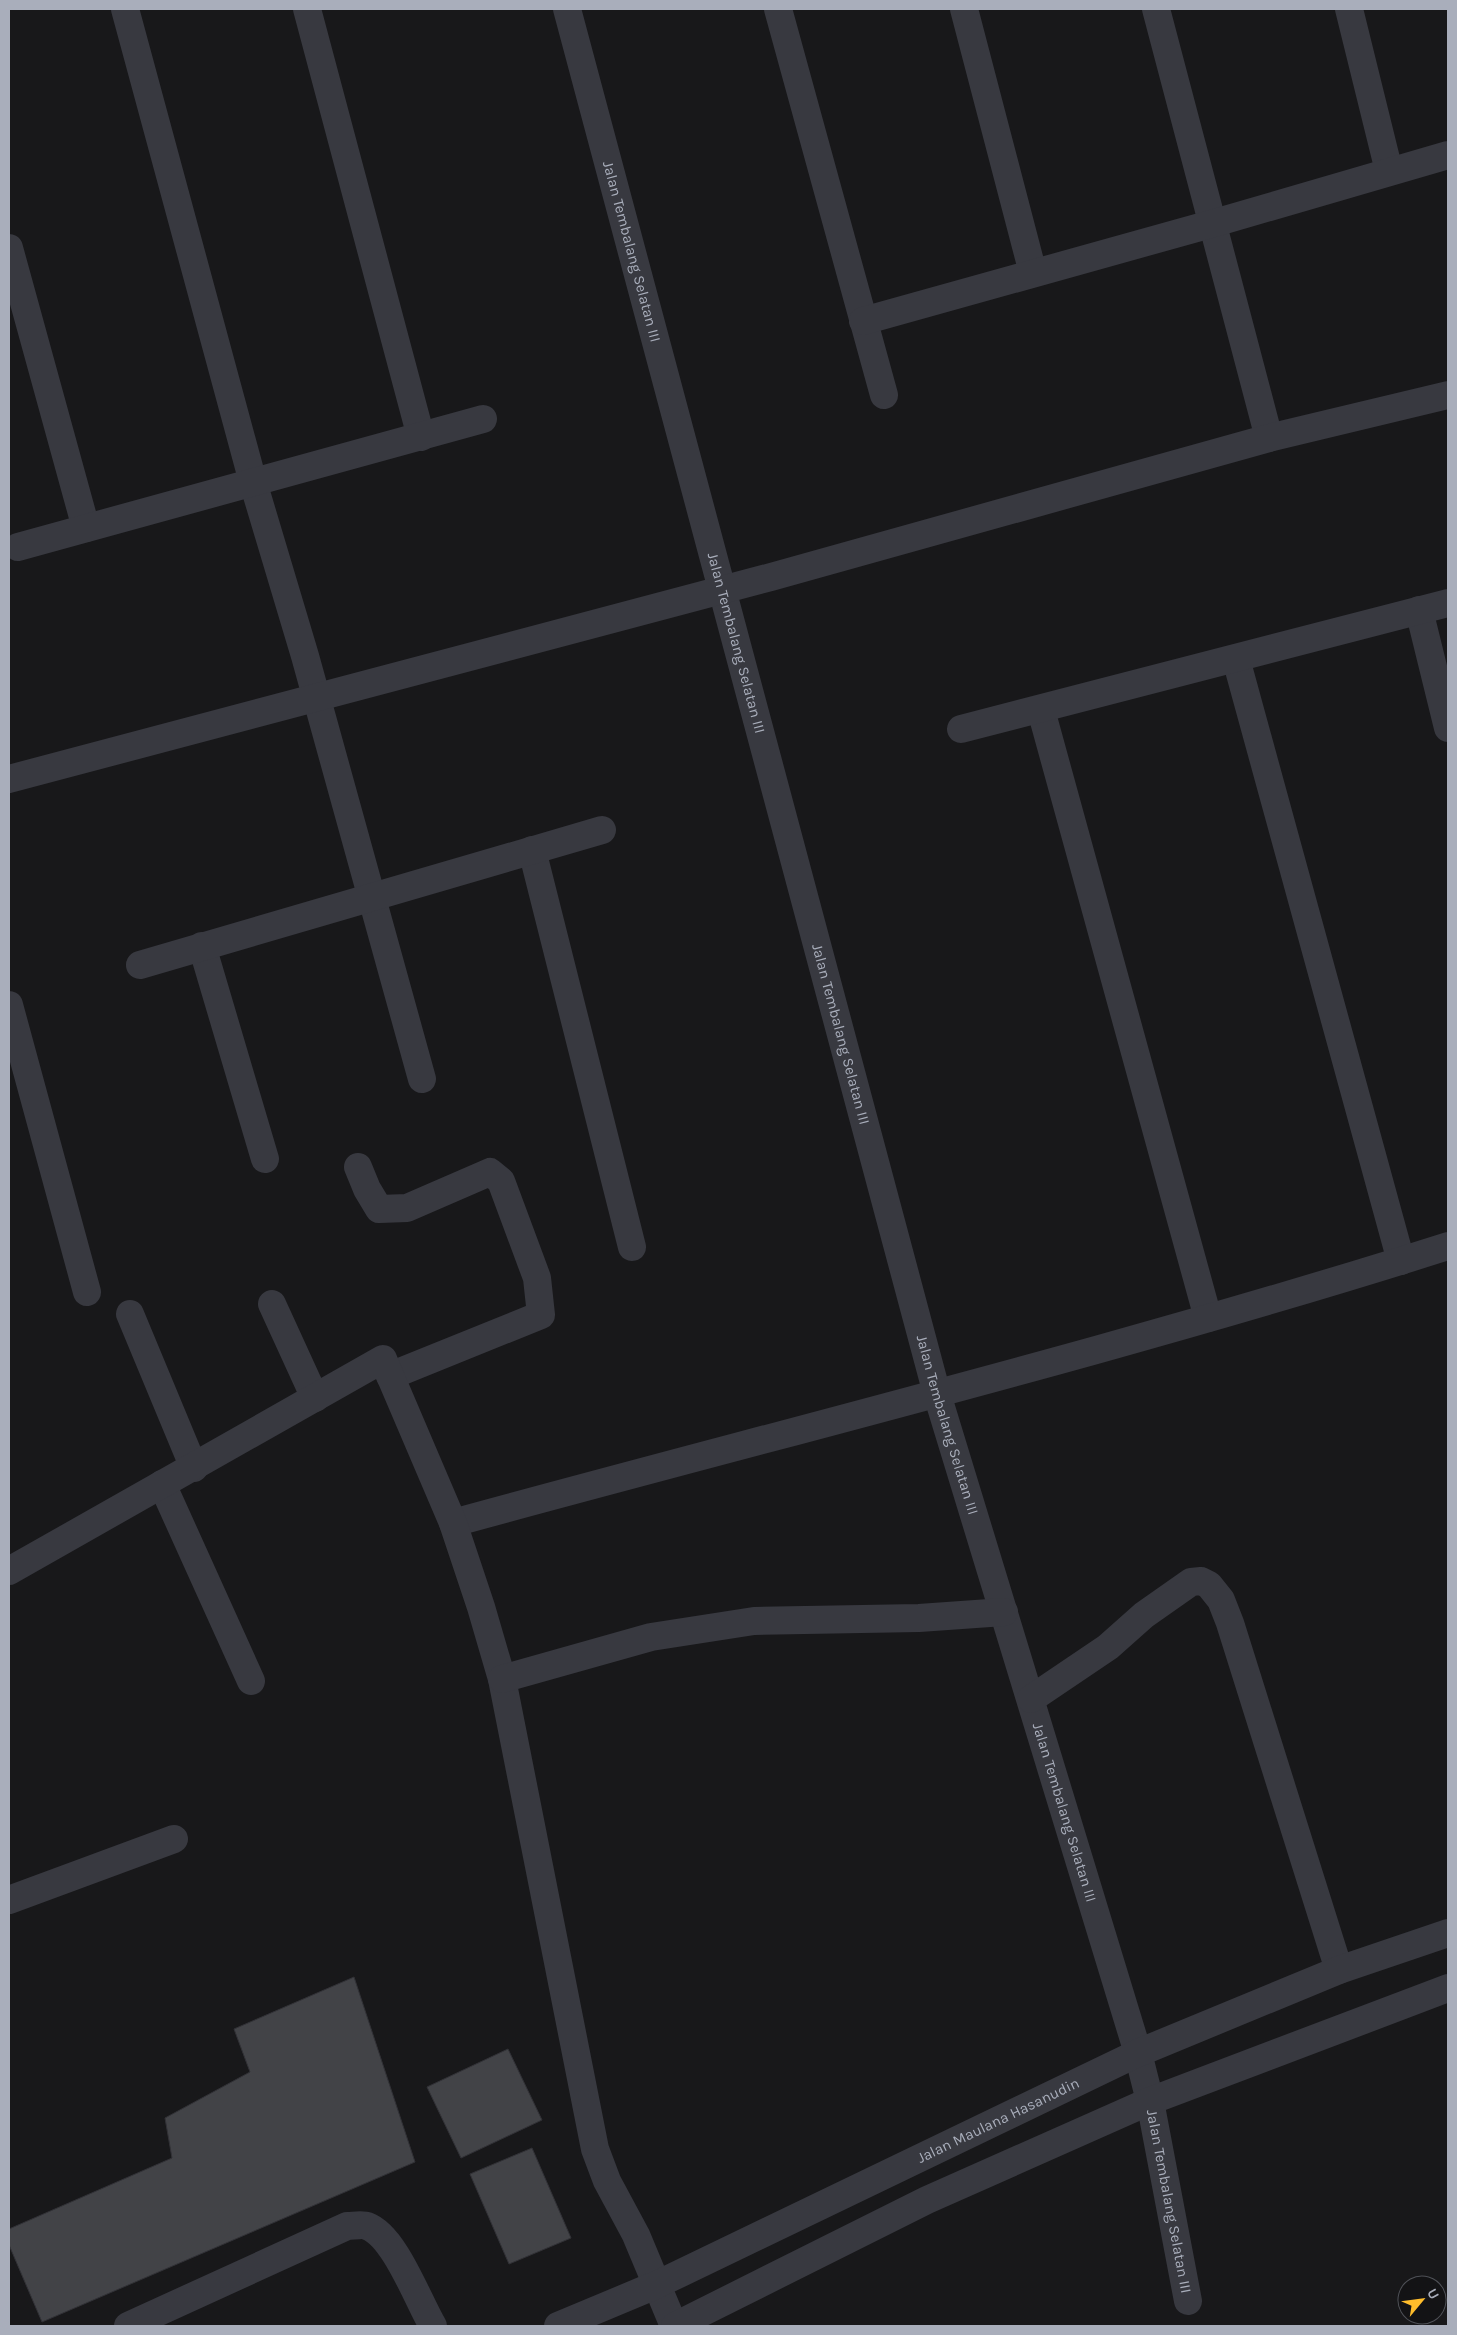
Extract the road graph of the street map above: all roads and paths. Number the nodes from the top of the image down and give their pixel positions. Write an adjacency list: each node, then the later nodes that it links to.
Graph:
1 (125, 9): 19 (street)
2 (307, 9): 17 (street)
3 (566, 9): 22 (street, Jalan Tembalang Selatan III)
4 (778, 9): 13 (street)
5 (964, 9): 12 (street)
6 (1156, 9): 10 (street)
7 (1349, 9): 9 (street)
8 (1448, 155): 9 (street)
9 (1389, 171): 10 (street)
10 (1211, 224): 12 (street); 18 (street)
11 (9, 248): 20 (street)
12 (1032, 273): 13 (street)
13 (862, 321): 14 (street)
14 (884, 395)
15 (1448, 395): 18 (street)
16 (483, 419): 17 (street)
17 (421, 436): 19 (street)
18 (1269, 438): 22 (street)
19 (253, 482): 20 (street); 26 (street)
20 (86, 528): 21 (street)
21 (18, 547)
22 (721, 590): 26 (street); 48 (street, Jalan Tembalang Selatan III)
23 (1448, 602): 24 (street)
24 (1419, 610): 25 (street); 28 (street)
25 (1236, 659): 27 (street); 42 (street)
26 (316, 696): 30 (street); 33 (street)
27 (1041, 710): 29 (street); 46 (street)
28 (1448, 728)
29 (961, 729)
30 (9, 779)
31 (602, 830): 32 (street)
32 (532, 850): 33 (street); 41 (street)
33 (372, 897): 34 (street); 37 (street)
34 (202, 946): 35 (street); 38 (street)
35 (140, 964)
36 (9, 1005): 43 (street)
37 (422, 1079)
38 (265, 1159)
39 (358, 1166): 47 (street)
40 (1448, 1246): 42 (street)
41 (632, 1247)
42 (1401, 1261): 46 (street)
43 (87, 1292)
44 (272, 1304): 49 (street)
45 (130, 1314): 50 (street)
46 (1208, 1318): 48 (street)
47 (390, 1376): 49 (street); 52 (street)
48 (938, 1394): 52 (street); 54 (street, Jalan Tembalang Selatan III)
49 (315, 1398): 50 (street)
50 (194, 1468): 51 (street)
51 (162, 1484): 53 (street); 56 (street)
52 (453, 1523): 55 (street)
53 (9, 1572)
54 (1004, 1612): 55 (street); 57 (street, Jalan Tembalang Selatan III)
55 (502, 1679): 65 (street)
56 (251, 1681)
57 (1031, 1699): 61 (street); 63 (street, Jalan Tembalang Selatan III)
58 (174, 1838): 59 (street)
59 (9, 1900)
60 (1448, 1933): 61 (street, Jalan Maulana Hasanudin)
61 (1339, 1970): 63 (street, Jalan Maulana Hasanudin)
62 (1448, 1988): 64 (street)
63 (1138, 2053): 64 (street, Jalan Tembalang Selatan III); 65 (street, Jalan Maulana Hasanudin)
64 (1150, 2101): 66 (street, Jalan Tembalang Selatan III); 70 (street)
65 (653, 2278): 69 (street, Jalan Maulana Hasanudin); 70 (street)
66 (1188, 2301)
67 (427, 2316): 68 (street)
68 (128, 2326)
69 (558, 2326)
70 (675, 2326)

